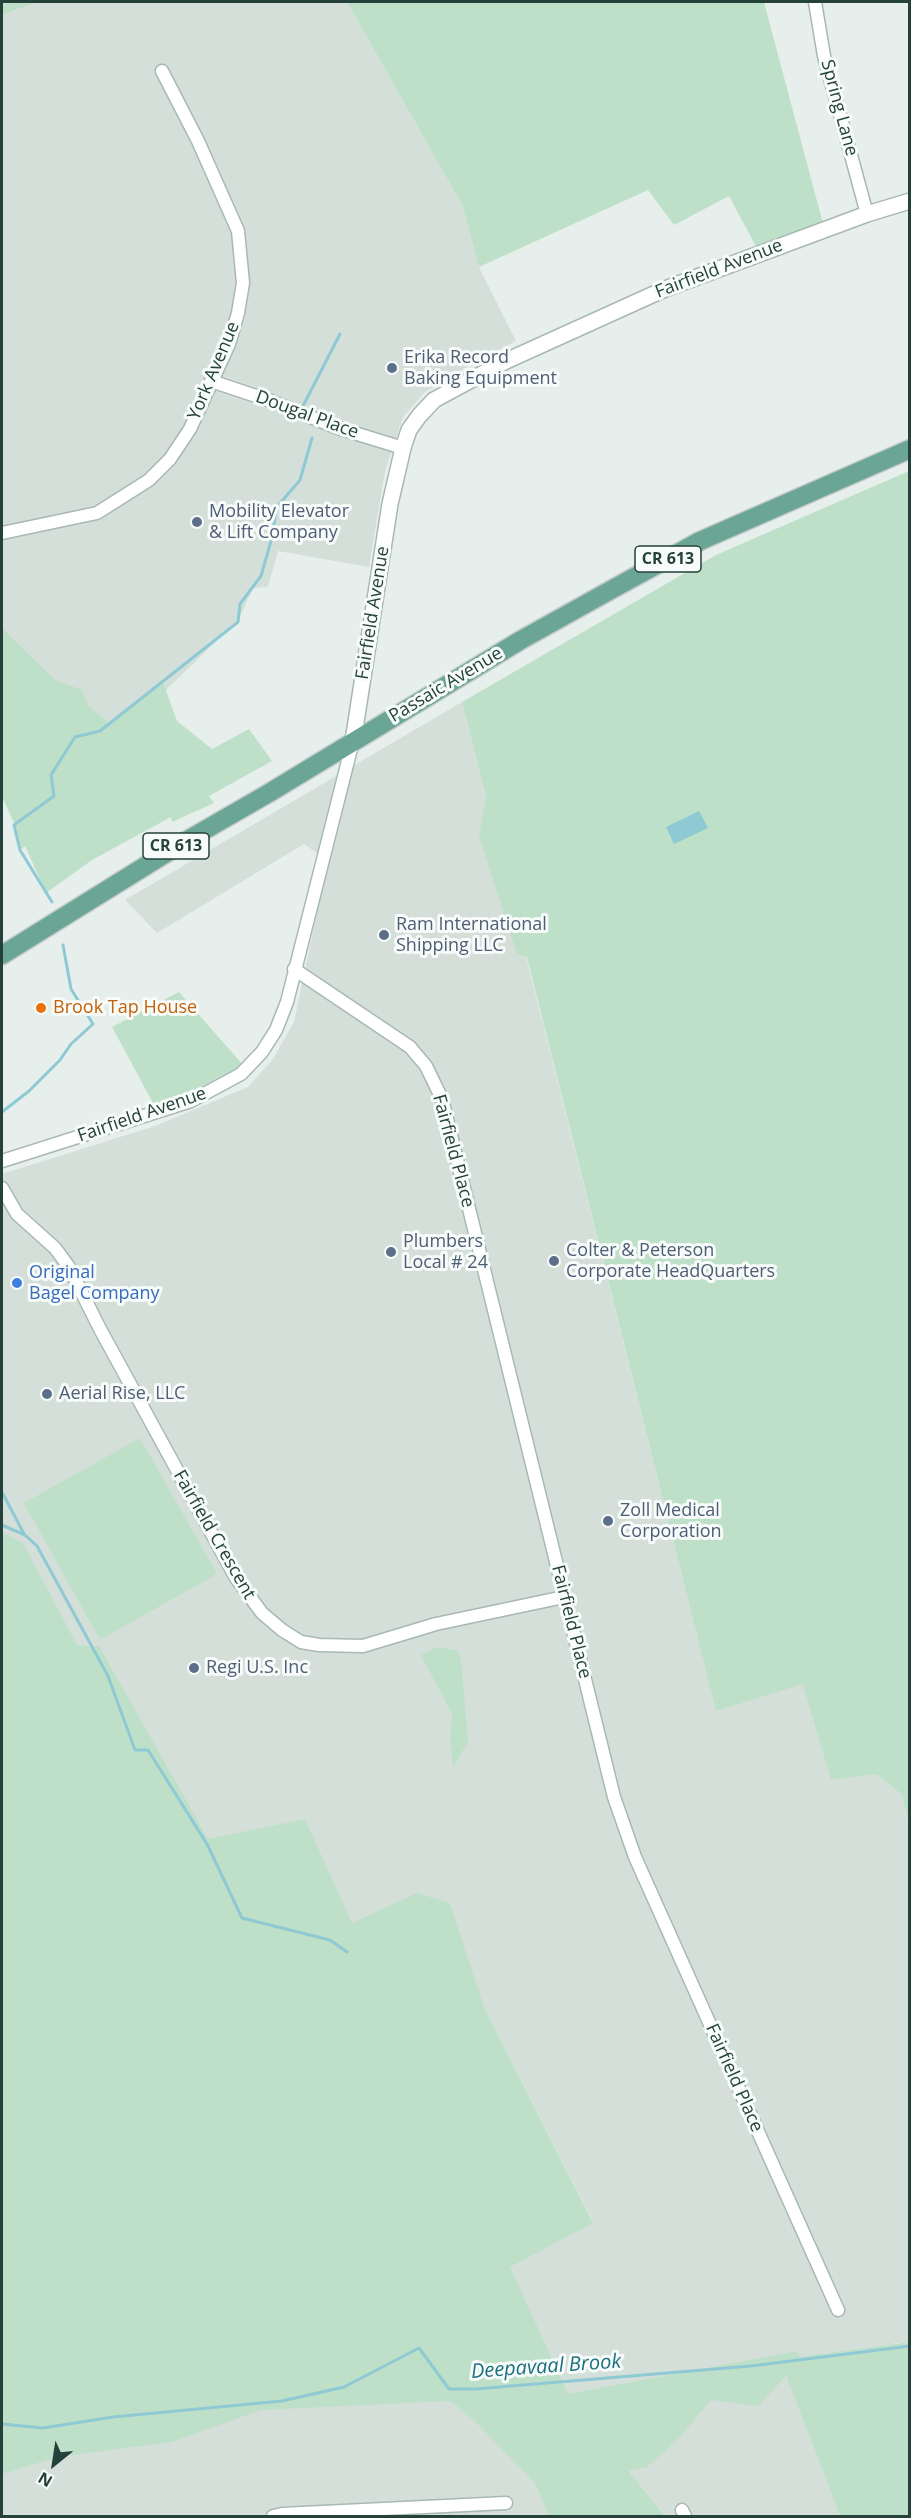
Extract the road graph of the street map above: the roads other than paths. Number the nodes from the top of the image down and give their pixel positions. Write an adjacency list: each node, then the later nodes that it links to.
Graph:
1 (815, 2): 4 (street, Spring Lane)
2 (162, 71): 5 (street, York Avenue)
3 (909, 201): 4 (street, Fairfield Avenue)
4 (867, 214): 6 (street, Fairfield Avenue)
5 (211, 381): 6 (street, Dougal Place); 8 (street, York Avenue)
6 (403, 448): 9 (street, Fairfield Avenue)
7 (909, 449): 9 (main road, Passaic Avenue / CR 613)
8 (2, 533)
9 (353, 741): 10 (main road, Passaic Avenue / CR 613); 11 (street, Fairfield Avenue)
10 (2, 955)
11 (294, 969): 12 (street, Fairfield Avenue); 14 (street, Fairfield Place)
12 (2, 1161)
13 (2, 1188): 14 (street, Fairfield Crescent)
14 (564, 1597): 15 (street, Fairfield Place)
15 (838, 2310)
16 (506, 2503): 17 (street)
17 (382, 2513): 18 (street)
18 (273, 2517)

